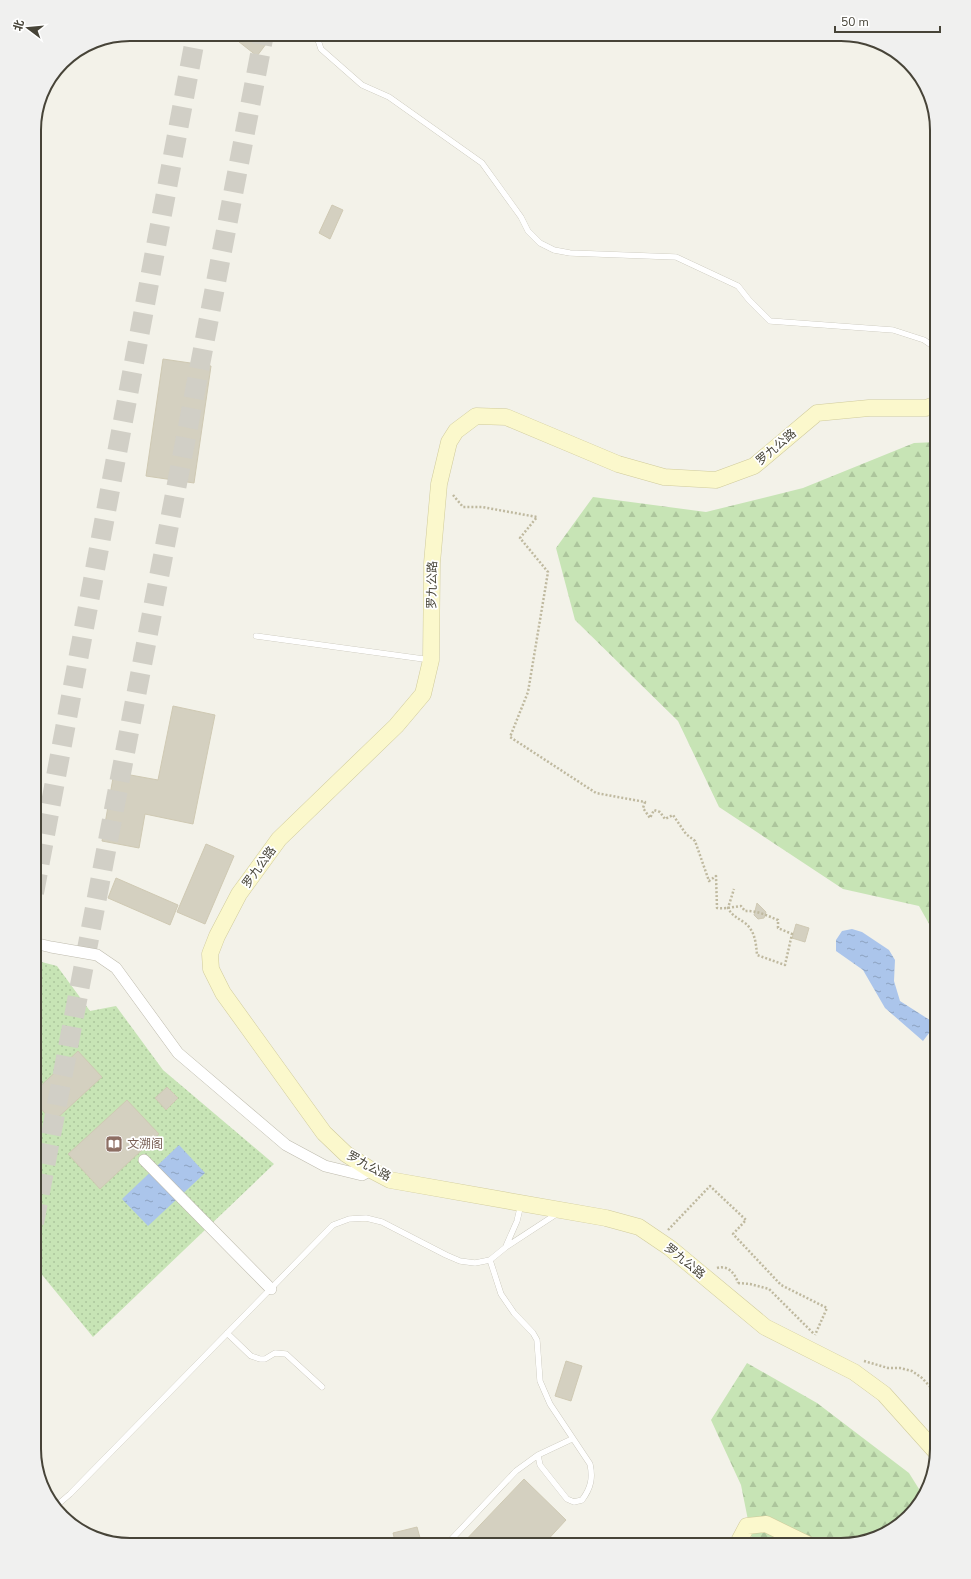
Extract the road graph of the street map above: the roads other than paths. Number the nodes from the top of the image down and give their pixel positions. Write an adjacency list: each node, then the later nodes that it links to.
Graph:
1 (318, 41): 2 (lane)
2 (930, 344)
3 (930, 407): 5 (street, 罗九公路)
4 (256, 636): 5 (lane)
5 (431, 660): 8 (street, 罗九公路)
6 (41, 945): 8 (street)
7 (146, 1163): 13 (street)
8 (371, 1170): 9 (street, 罗九公路)
9 (521, 1203): 10 (street, 罗九公路); 11 (lane)
10 (561, 1210): 11 (lane); 17 (street, 罗九公路)
11 (506, 1247): 12 (lane)
12 (490, 1260): 13 (lane); 16 (lane)
13 (271, 1289): 14 (lane)
14 (227, 1333): 15 (lane); 19 (lane)
15 (322, 1387)
16 (572, 1439): 18 (lane); 18 (lane)
17 (930, 1445)
18 (538, 1455): 20 (lane)
19 (60, 1503)
20 (453, 1538)
21 (741, 1538): 22 (street)
22 (795, 1538)

